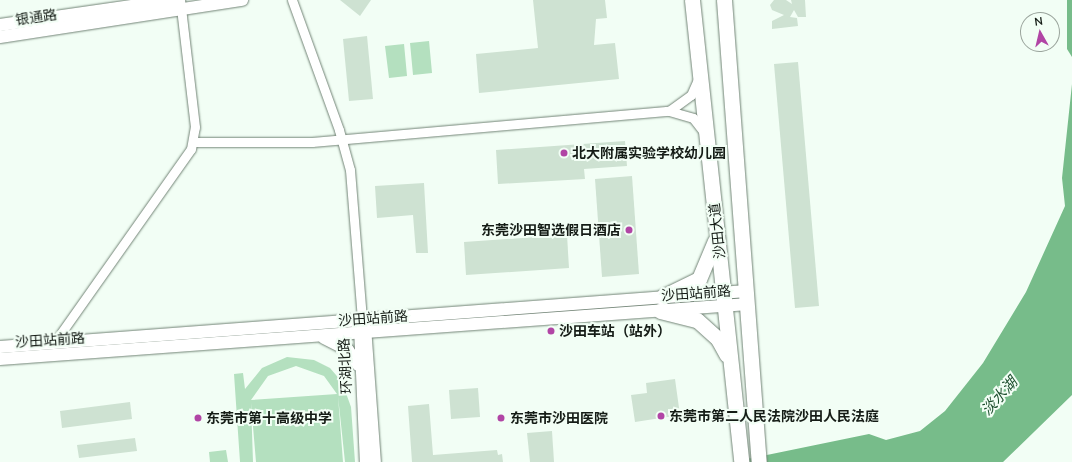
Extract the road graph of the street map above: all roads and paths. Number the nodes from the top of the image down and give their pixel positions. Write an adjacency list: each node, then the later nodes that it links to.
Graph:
1 (242, 0): 5 (street, 银通路)
2 (292, 0): 11 (street)
3 (692, 0): 8 (main road, 沙田大道)
4 (724, 0): 14 (main road, 沙田大道)
5 (178, 3): 6 (street, 银通路); 7 (street, 银通路); 12 (street)
6 (0, 25)
7 (0, 37)
8 (699, 75): 9 (street); 10 (main road, 沙田大道)
9 (669, 111): 10 (street); 11 (street)
10 (706, 135): 13 (main road, 沙田大道)
11 (342, 140): 12 (street); 17 (street)
12 (193, 142): 20 (street)
13 (717, 224): 15 (main road, 沙田大道); 16 (main road)
14 (748, 298): 15 (street, 沙田站前路); 28 (main road, 沙田大道)
15 (724, 300): 16 (street, 沙田站前路); 23 (main road, 沙田大道)
16 (661, 304): 17 (street, 沙田站前路); 18 (street, 沙田站前路); 23 (main road)
17 (362, 318): 18 (street, 环湖北路); 20 (street, 沙田站前路)
18 (362, 334): 19 (street, 沙田站前路); 24 (street, 环湖北路); 26 (street, 环湖北路)
19 (319, 337): 22 (street, 沙田站前路); 24 (street)
20 (54, 343): 21 (street, 沙田站前路)
21 (0, 347)
22 (0, 359)
23 (731, 365): 27 (main road, 沙田大道)
24 (359, 368): 25 (street, 环湖北路)
25 (366, 462)
26 (375, 462)
27 (741, 462)
28 (759, 462)

